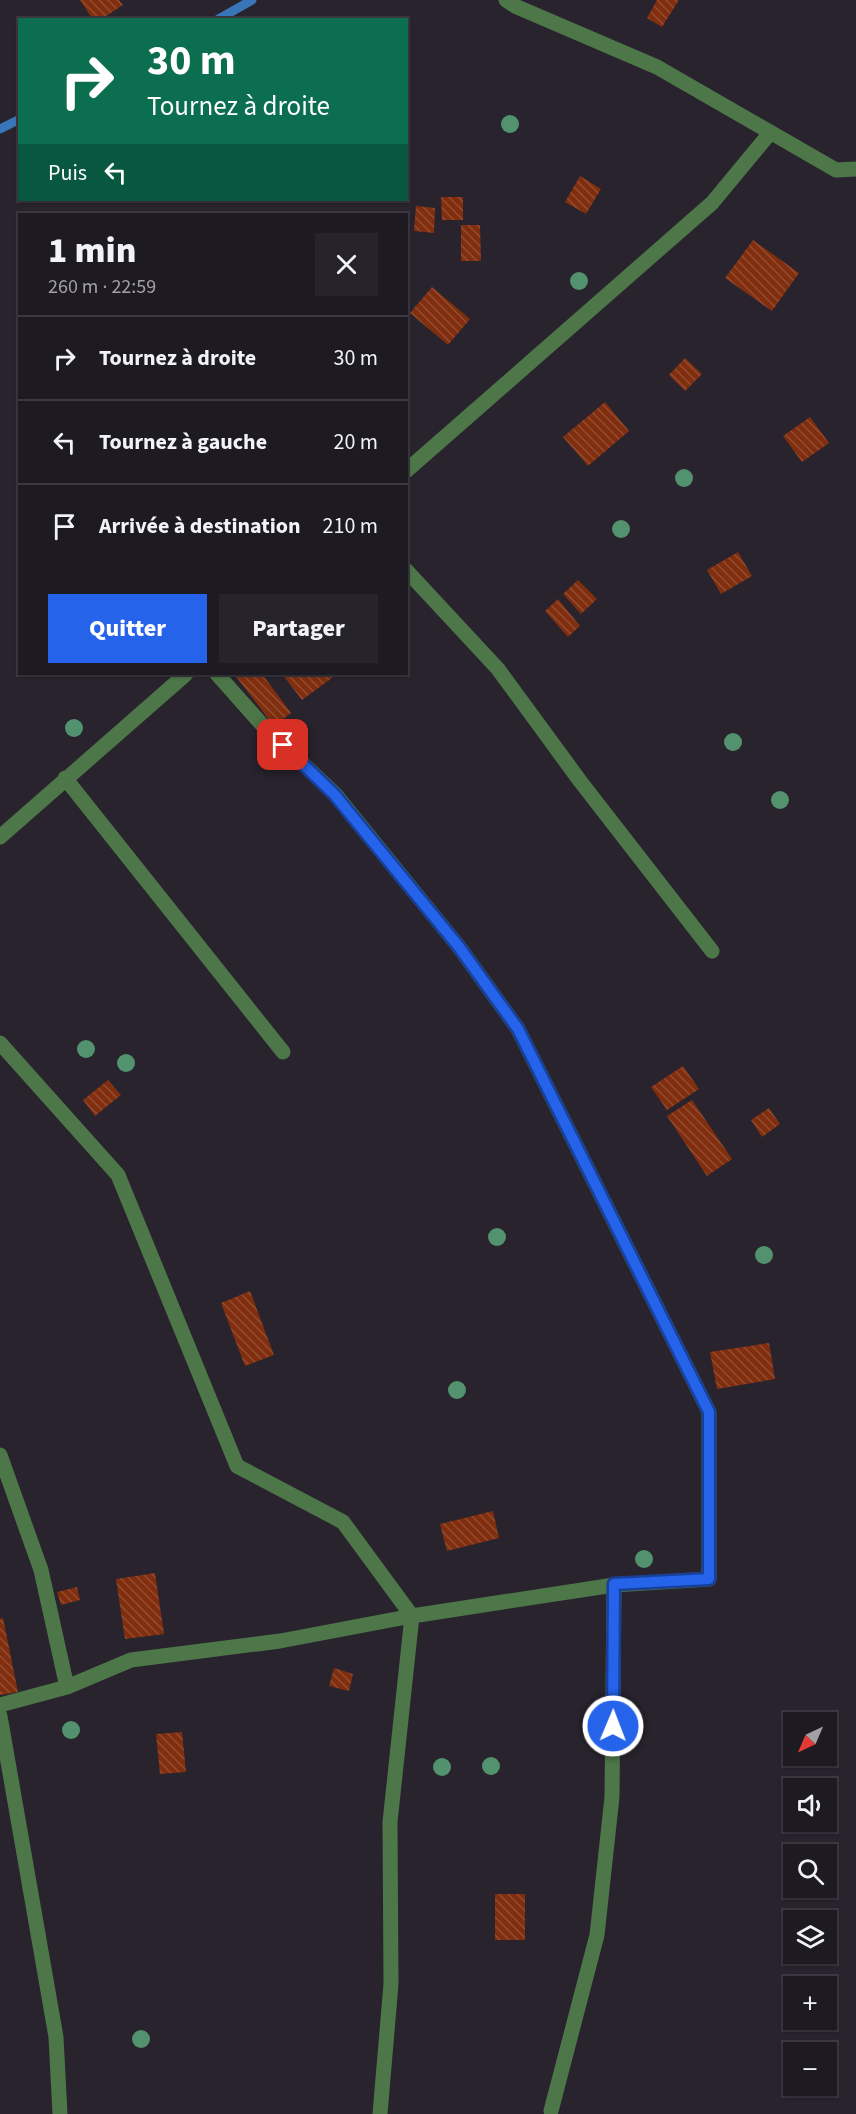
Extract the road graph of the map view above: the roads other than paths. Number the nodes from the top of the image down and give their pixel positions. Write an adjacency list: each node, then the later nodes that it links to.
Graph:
1 (506, 0): 2 (street)
2 (770, 134): 3 (street); 4 (street)
3 (856, 169)
4 (408, 469)
5 (408, 572): 10 (street)
6 (185, 675): 8 (street)
7 (218, 675): 14 (street)
8 (65, 778): 9 (street); 12 (street)
9 (0, 837)
10 (712, 951)
11 (0, 1043): 15 (street)
12 (283, 1052)
13 (0, 1455): 16 (street)
14 (614, 1584): 15 (street); 19 (street)
15 (412, 1616): 16 (street); 21 (street)
16 (67, 1688): 17 (street)
17 (0, 1705)
18 (0, 1716): 20 (street)
19 (551, 2111)
20 (60, 2114)
21 (380, 2114)

